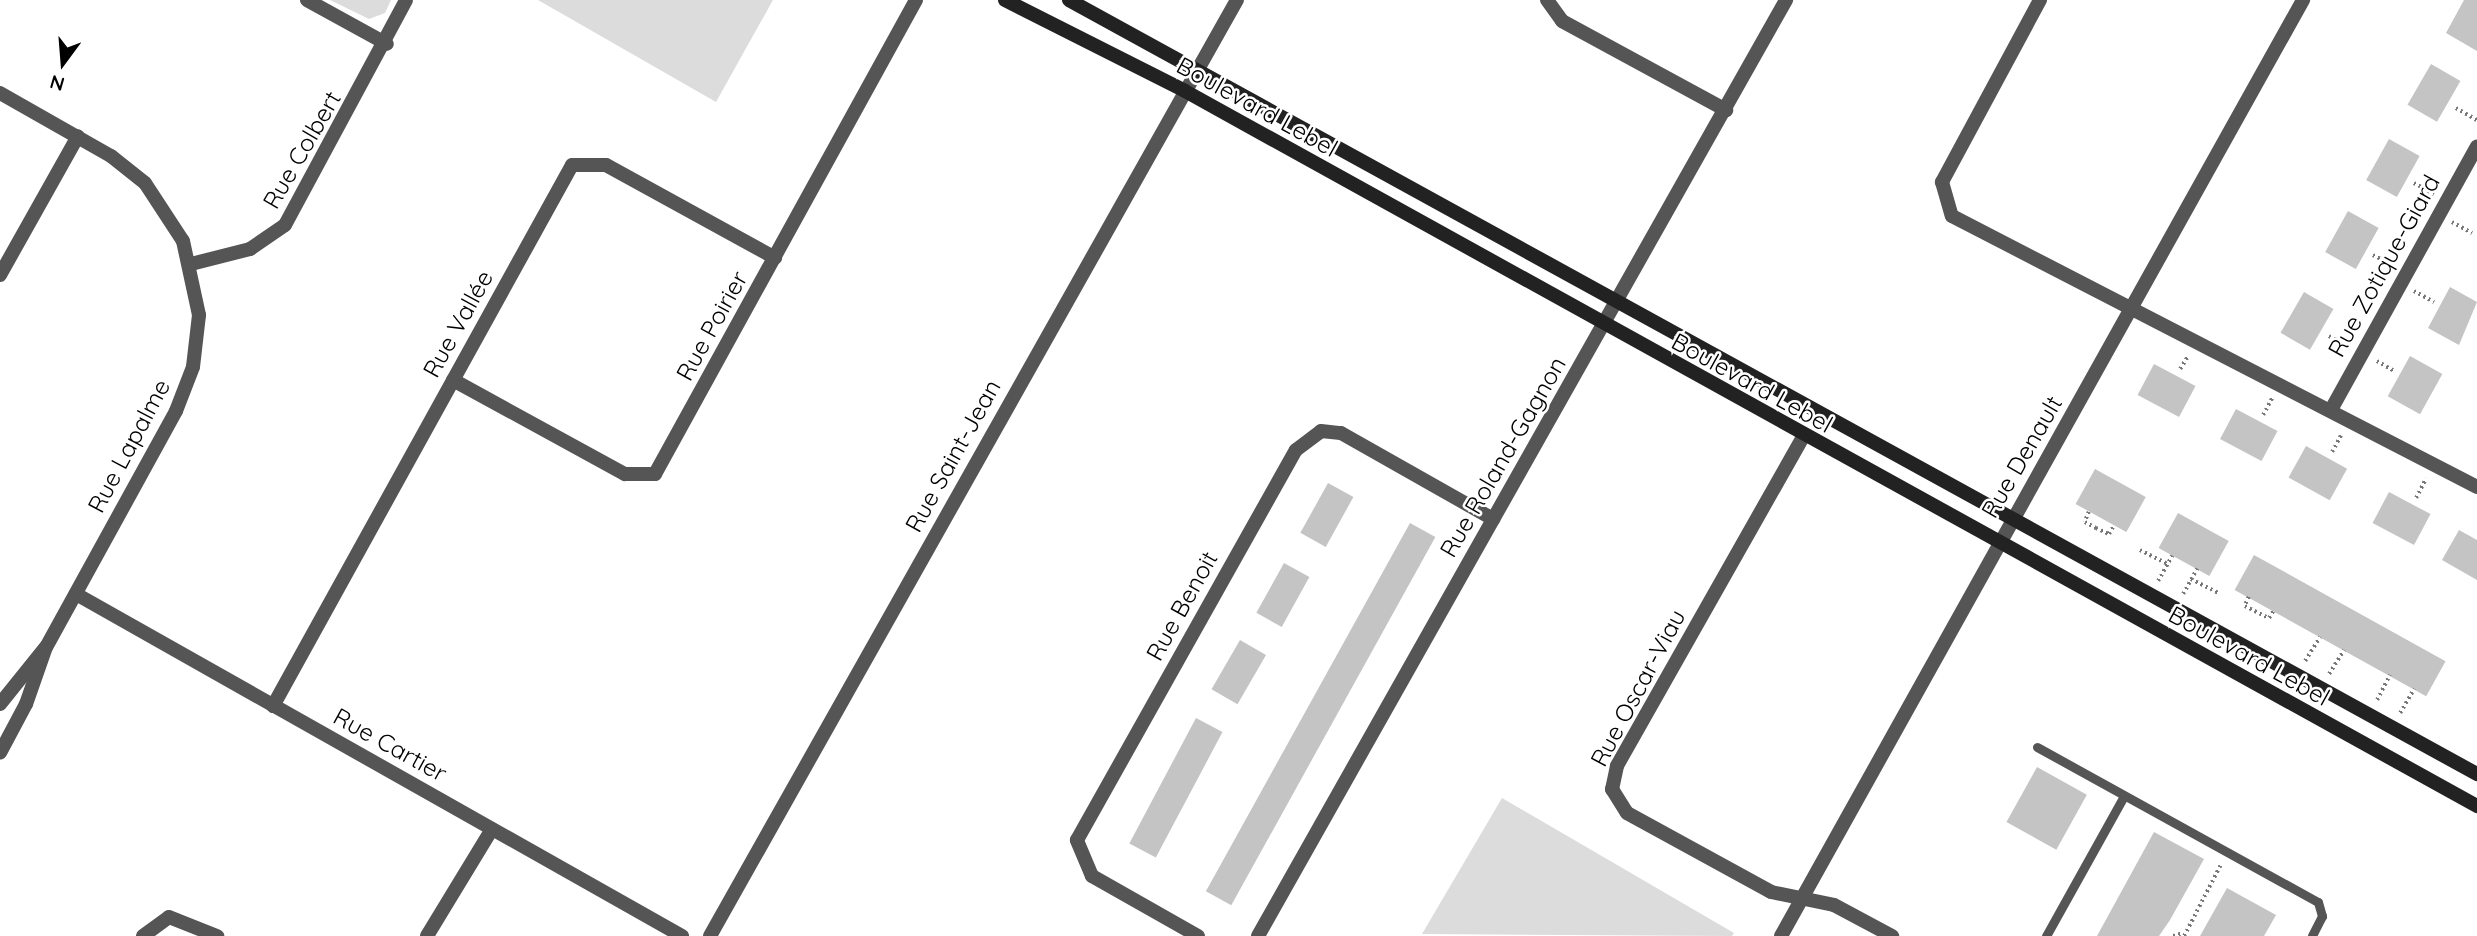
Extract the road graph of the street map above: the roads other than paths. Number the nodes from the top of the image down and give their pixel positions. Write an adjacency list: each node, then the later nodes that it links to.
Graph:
1 (307, 0): 11 (street)
2 (406, 0): 11 (street, Rue Colbert)
3 (916, 0): 18 (street, Rue Poirier)
4 (1005, 0): 13 (street, Boulevard Lebel)
5 (1069, 0): 12 (street, Boulevard Lebel)
6 (1237, 0): 12 (street, Rue Saint-Jean)
7 (1547, 0): 15 (street)
8 (1786, 0): 15 (street, Rue Roland-Gagnon)
9 (2040, 0): 22 (street)
10 (2303, 0): 22 (street, Rue Denault)
11 (387, 44): 19 (street, Rue Colbert)
12 (1199, 67): 13 (street, Rue Saint-Jean); 21 (street, Boulevard Lebel)
13 (1185, 91): 23 (street, Boulevard Lebel); 46 (street, Rue Saint-Jean)
14 (0, 93): 16 (street, Rue Lapalme)
15 (1726, 110): 21 (street, Rue Roland-Gagnon)
16 (78, 136): 19 (street, Rue Lapalme); 20 (street)
17 (2477, 146): 25 (street, Rue Zotique-Giard)
18 (775, 258): 24 (street, Rue Poirier); 24 (street, Rue Vallée)
19 (191, 264): 31 (street, Rue Lapalme)
20 (0, 275)
21 (1618, 303): 23 (street, Rue Roland-Gagnon); 29 (street, Boulevard Lebel)
22 (2132, 308): 25 (street); 29 (street, Rue Denault)
23 (1604, 328): 26 (street, Boulevard Lebel); 28 (street, Rue Roland-Gagnon)
24 (453, 380): 34 (street, Rue Vallée)
25 (2332, 408): 27 (street)
26 (1803, 437): 30 (street, Boulevard Lebel); 41 (street, Rue Oscar-Viau)
27 (2477, 487)
28 (1493, 519): 47 (street, Rue Benoit); 48 (street, Rue Roland-Gagnon)
29 (2013, 520): 30 (street, Rue Denault); 37 (street, Boulevard Lebel)
30 (1999, 544): 39 (street, Boulevard Lebel); 41 (street, Rue Denault)
31 (76, 594): 32 (street, Rue Lapalme); 34 (street, Rue Cartier)
32 (46, 647): 33 (street, Rue Lapalme); 36 (street, Rue Lapalme)
33 (0, 704)
34 (273, 706): 40 (street, Rue Cartier)
35 (2037, 747): 38 (lane)
36 (0, 753)
37 (2477, 774)
38 (2124, 796): 51 (lane); 52 (lane)
39 (2477, 806)
40 (492, 829): 44 (street); 45 (street, Rue Cartier)
41 (1802, 897): 49 (street, Rue Denault); 50 (street, Rue Oscar-Viau)
42 (143, 936): 43 (street)
43 (217, 936)
44 (427, 936)
45 (682, 936)
46 (710, 936)
47 (1198, 936)
48 (1258, 936)
49 (1781, 936)
50 (1892, 936)
51 (2046, 936)
52 (2312, 936)

